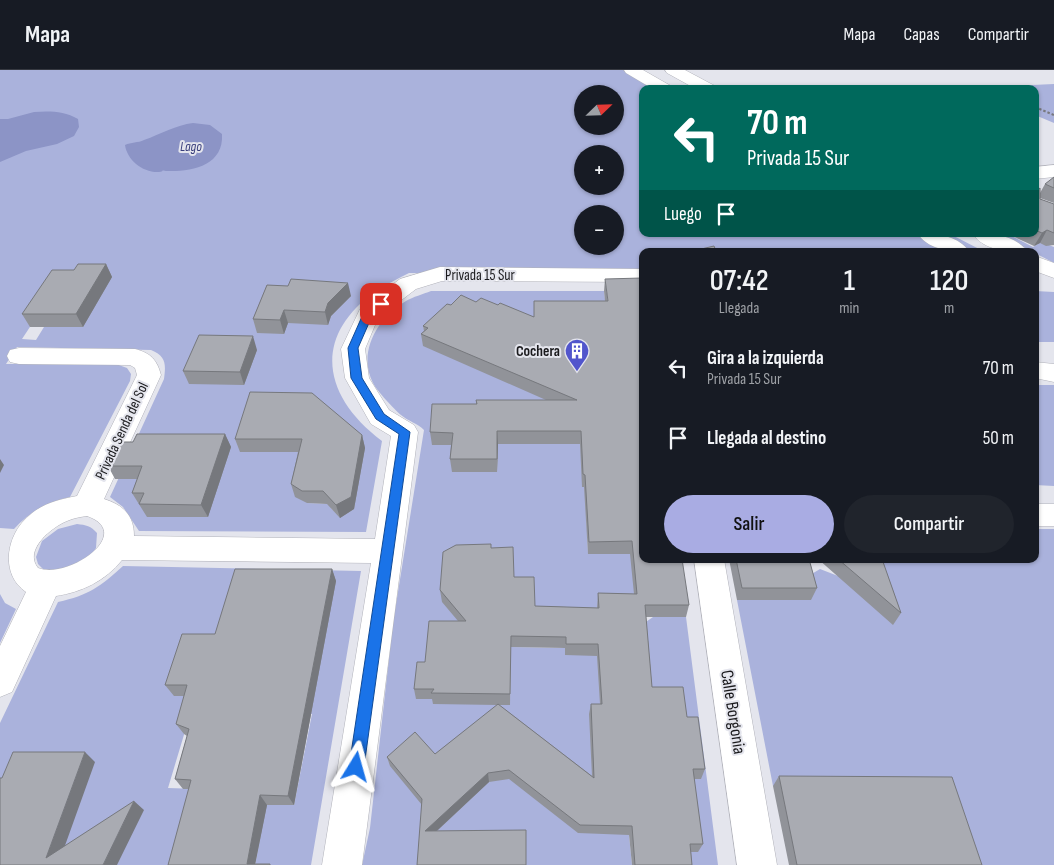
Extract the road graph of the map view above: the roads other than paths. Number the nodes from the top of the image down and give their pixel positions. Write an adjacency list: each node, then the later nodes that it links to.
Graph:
1 (632, 70): 3 (street)
2 (673, 70): 4 (street)
3 (658, 85)
4 (701, 85)
5 (1039, 172): 6 (street)
6 (1054, 172)
7 (933, 237): 9 (street)
8 (989, 237): 10 (street)
9 (953, 248)
10 (1010, 248)
11 (1039, 264): 12 (street)
12 (1054, 272)
13 (639, 276): 22 (street, Privada 15 Sur)
14 (1039, 280): 15 (street)
15 (1054, 280)
16 (19, 356): 17 (street, Privada Senda del Sol)
17 (87, 506): 20 (street); 21 (street)
18 (1039, 515): 19 (street)
19 (1054, 515)
20 (10, 545): 24 (street)
21 (116, 548): 22 (street); 24 (street)
22 (388, 551): 26 (street, Privada 15 Sur)
23 (710, 563): 27 (street, Calle Borgonia)
24 (46, 584): 25 (street)
25 (0, 681)
26 (342, 865)
27 (757, 865)

